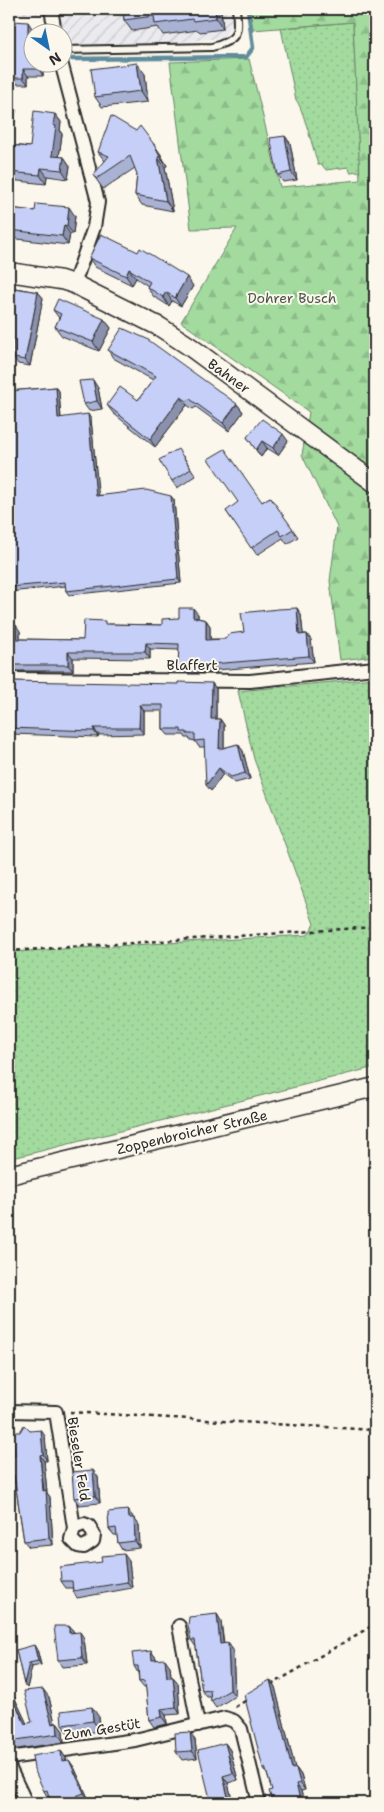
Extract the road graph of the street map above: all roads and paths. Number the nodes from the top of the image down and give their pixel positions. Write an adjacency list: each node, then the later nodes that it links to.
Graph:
1 (51, 9): 5 (street)
2 (236, 9): 6 (lane)
3 (358, 9): 4 (path)
4 (375, 16)
5 (53, 22)
6 (72, 50)
7 (65, 72): 9 (street)
8 (9, 272): 9 (street, Bahner)
9 (74, 284): 10 (street, Bahner)
10 (375, 483)
11 (375, 668): 12 (street, Blaffert)
12 (9, 679)
13 (375, 927): 14 (path)
14 (9, 951)
15 (375, 1087): 16 (street, Zoppenbroicher Straße)
16 (9, 1175)
17 (9, 1411): 18 (street, Bieseler Feld)
18 (56, 1412): 19 (path); 20 (street, Bieseler Feld)
19 (375, 1430)
20 (74, 1528)
21 (375, 1624): 23 (path)
22 (179, 1626): 26 (street)
23 (265, 1689)
24 (248, 1699): 25 (path)
25 (225, 1718): 26 (street, Zum Gestüt); 30 (street)
26 (198, 1725): 27 (street, Zum Gestüt)
27 (9, 1758)
28 (9, 1767): 29 (street)
29 (26, 1803)
30 (258, 1803)

